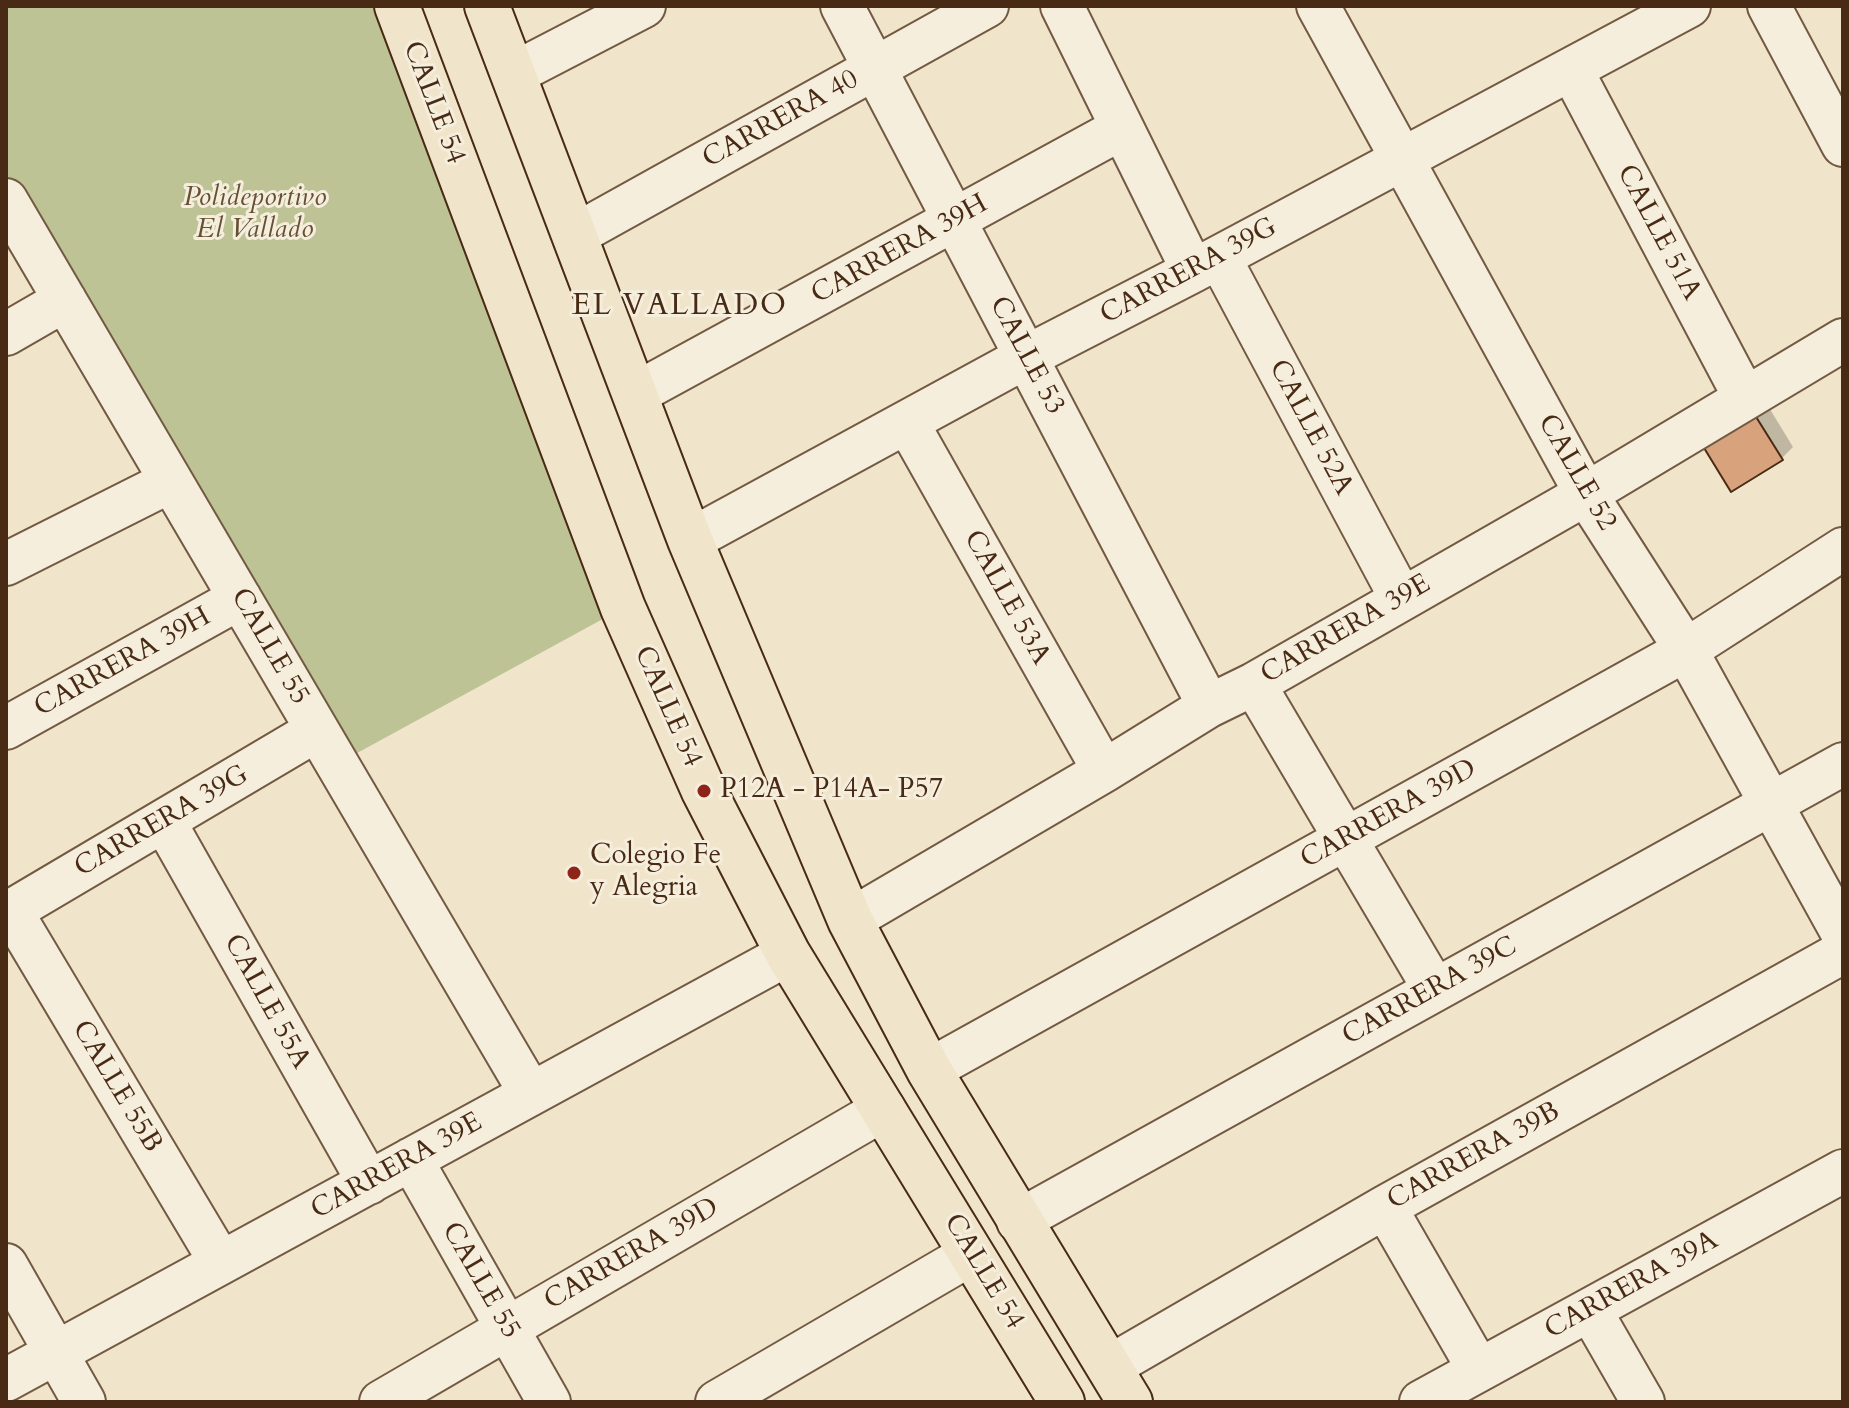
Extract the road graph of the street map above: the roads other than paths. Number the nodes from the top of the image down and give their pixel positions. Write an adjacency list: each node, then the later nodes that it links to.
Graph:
1 (397, 6): 48 (main road, CALLE 54)
2 (487, 6): 12 (main road, CALLE 54)
3 (644, 6): 12 (street)
4 (842, 6): 10 (street, CALLE 53)
5 (987, 6): 10 (street, CARRERA 40)
6 (1062, 6): 14 (street, CALLE 52A)
7 (1689, 6): 11 (street, CARRERA 39G)
8 (1769, 6): 13 (street)
9 (1328, 10): 15 (street, CALLE 52)
10 (875, 68): 17 (street, CALLE 53); 18 (street, CARRERA 40)
11 (1571, 69): 15 (street, CARRERA 39G); 25 (street, CALLE 51A)
12 (513, 74): 18 (main road, CALLE 54)
13 (1839, 126)
14 (1122, 128): 17 (street, CARRERA 39H); 19 (street, CALLE 52A)
15 (1402, 160): 19 (street, CARRERA 39G); 28 (street, CALLE 52)
16 (6, 200): 20 (street, CALLE 55)
17 (955, 220): 23 (street, CALLE 53); 24 (street, CARRERA 39H)
18 (575, 235): 24 (main road, CALLE 54)
19 (1206, 264): 23 (street, CARRERA 39G); 33 (street, CALLE 52A)
20 (65, 300): 21 (street); 27 (street, CALLE 55)
21 (6, 334)
22 (1843, 340): 25 (street, CARRERA 39E)
23 (1026, 357): 26 (street, CARRERA 39G); 36 (street, CALLE 53)
24 (635, 394): 29 (main road, CALLE 54)
25 (1745, 398): 28 (street, CARRERA 39E)
26 (908, 424): 29 (street, CARRERA 39G); 40 (street, CALLE 53A)
27 (171, 481): 31 (street); 32 (street, CALLE 55)
28 (1586, 494): 33 (street, CARRERA 39E); 34 (street, CALLE 52)
29 (690, 540): 45 (main road, CALLE 54)
30 (1843, 549): 34 (street, CARRERA 39D)
31 (6, 564)
32 (240, 598): 37 (street, CARRERA 39H); 38 (street, CALLE 55)
33 (1401, 598): 35 (street, CARRERA 39E)
34 (1686, 650): 41 (street, CALLE 52); 43 (street, CARRERA 39D)
35 (1254, 684): 36 (street, CARRERA 39E); 43 (street)
36 (1209, 706): 40 (street, CARRERA 39E)
37 (6, 728)
38 (317, 730): 42 (street, CARRERA 39G); 51 (street, CALLE 55)
39 (1843, 764): 41 (street, CARRERA 39C)
40 (1104, 771): 45 (street, CARRERA 39E)
41 (1771, 804): 46 (street, CALLE 52); 49 (street, CARRERA 39C)
42 (164, 821): 44 (street, CARRERA 39G); 55 (street, CALLE 55A)
43 (1347, 838): 49 (street); 50 (street, CARRERA 39D)
44 (9, 912): 59 (street, CALLE 55B)
45 (850, 920): 50 (main road, CALLE 54)
46 (1843, 934)
47 (1843, 952): 56 (street, CARRERA 39B)
48 (788, 954): 51 (street, CARRERA 39E); 52 (main road, CALLE 54)
49 (1435, 990): 57 (street, CARRERA 39C)
50 (929, 1070): 57 (main road, CALLE 54)
51 (531, 1094): 53 (street, CARRERA 39E)
52 (884, 1109): 58 (main road, CALLE 54); 62 (street, CARRERA 39D)
53 (411, 1159): 55 (street, CARRERA 39E); 62 (street, CALLE 55)
54 (1843, 1171): 61 (street, CARRERA 39A)
55 (369, 1183): 59 (street, CARRERA 39E)
56 (1385, 1207): 64 (street); 66 (street, CARRERA 39B)
57 (1018, 1221): 66 (main road, CALLE 54)
58 (971, 1254): 67 (main road, CALLE 54); 71 (street)
59 (221, 1263): 63 (street, CARRERA 39E)
60 (6, 1265): 63 (street)
61 (1590, 1310): 64 (street, CARRERA 39A); 73 (street)
62 (507, 1328): 69 (street, CARRERA 39D); 70 (street, CALLE 55)
63 (56, 1353): 65 (street, CARRERA 39E); 68 (street)
64 (1479, 1370): 72 (street, CARRERA 39A)
65 (6, 1380)
66 (1119, 1384)
67 (1060, 1401)
68 (84, 1402)
69 (381, 1402)
70 (549, 1402)
71 (717, 1402)
72 (1421, 1402)
73 (1643, 1402)

